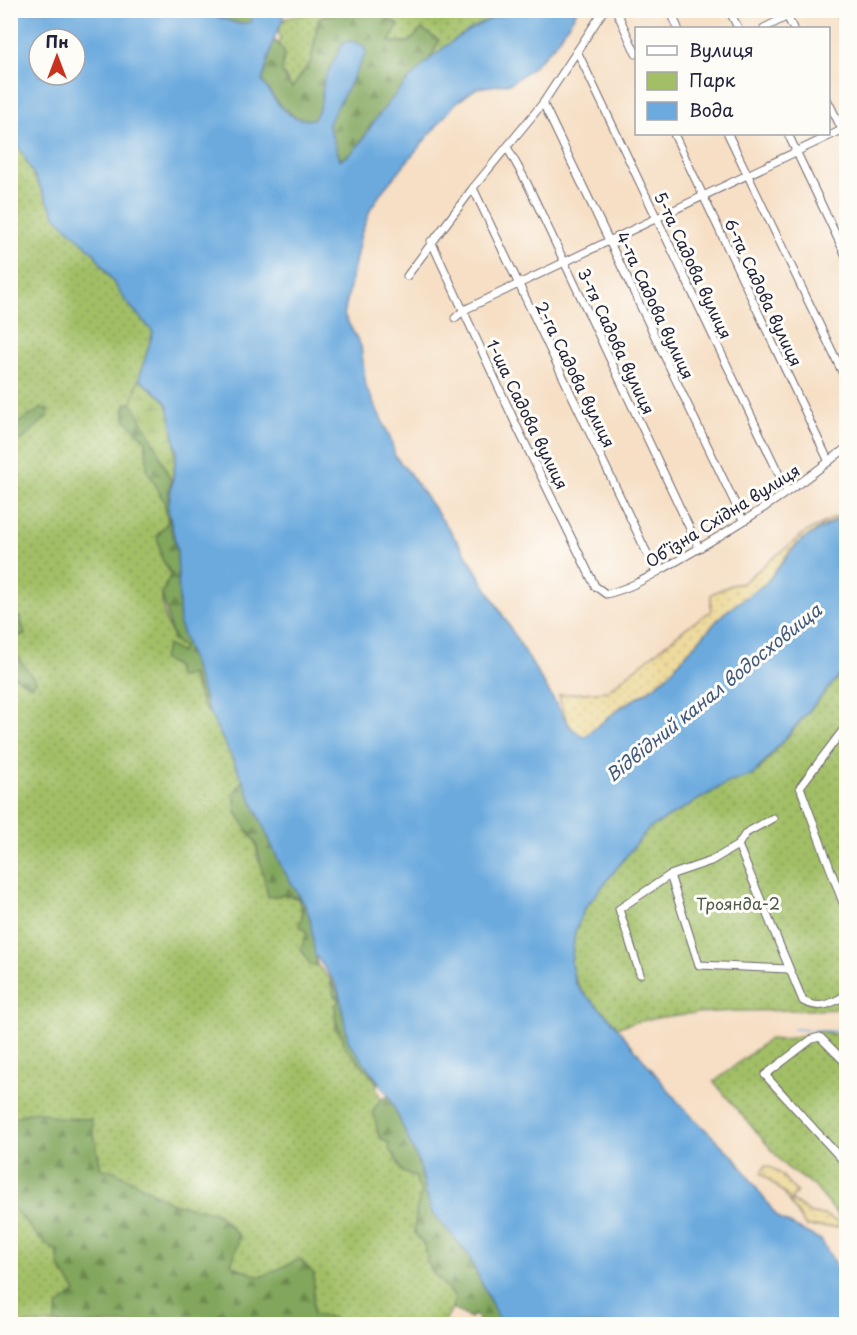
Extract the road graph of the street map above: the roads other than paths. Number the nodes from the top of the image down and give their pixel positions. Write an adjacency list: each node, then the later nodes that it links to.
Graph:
1 (604, 10): 12 (street)
2 (616, 10): 13 (street)
3 (670, 10): 9 (street)
4 (729, 10): 10 (street)
5 (800, 10): 7 (street)
6 (840, 10): 8 (street)
7 (786, 14): 11 (street)
8 (846, 24)
9 (678, 27)
10 (738, 27)
11 (766, 27)
12 (577, 51): 14 (street); 26 (street, 5-та Садова вулиця)
13 (635, 52)
14 (543, 103): 21 (street); 28 (street, 4-та Садова вулиця)
15 (830, 104): 16 (street)
16 (845, 129): 20 (street); 22 (street)
17 (674, 135): 25 (street, 6-та Садова вулиця)
18 (728, 135): 23 (street)
19 (788, 135): 22 (street)
20 (846, 138)
21 (507, 147): 24 (street); 30 (street, 3-тя Садова вулиця)
22 (796, 151): 23 (street); 29 (street)
23 (747, 174): 25 (street); 35 (street)
24 (473, 188): 27 (street); 32 (street, 2-га Садова вулиця)
25 (703, 196): 26 (street); 37 (street, 6-та Садова вулиця)
26 (657, 220): 28 (street); 38 (street, 5-та Садова вулиця)
27 (431, 241): 31 (street); 33 (street, 1-ша Садова вулиця)
28 (611, 242): 30 (street); 39 (street, 4-та Садова вулиця)
29 (846, 256)
30 (565, 263): 32 (street); 40 (street, 3-тя Садова вулиця)
31 (407, 276)
32 (518, 286): 33 (street); 41 (street, 2-га Садова вулиця)
33 (464, 310): 34 (street); 42 (street, 1-ша Садова вулиця)
34 (455, 318)
35 (846, 380)
36 (846, 448): 37 (street, Обʼїзна Східна вулиця)
37 (829, 462): 38 (street, Обʼїзна Східна вулиця)
38 (787, 491): 39 (street, Обʼїзна Східна вулиця)
39 (743, 520): 40 (street, Обʼїзна Східна вулиця)
40 (699, 548): 41 (street, Обʼїзна Східна вулиця)
41 (656, 572): 42 (street, Обʼїзна Східна вулиця)
42 (606, 594)
43 (846, 726): 47 (street)
44 (773, 818): 45 (street)
45 (738, 845): 46 (street); 48 (street)
46 (670, 875): 48 (street); 49 (street)
47 (846, 911)
48 (788, 969): 50 (street)
49 (640, 974)
50 (846, 995)
51 (846, 1063): 52 (street)
52 (846, 1164)

